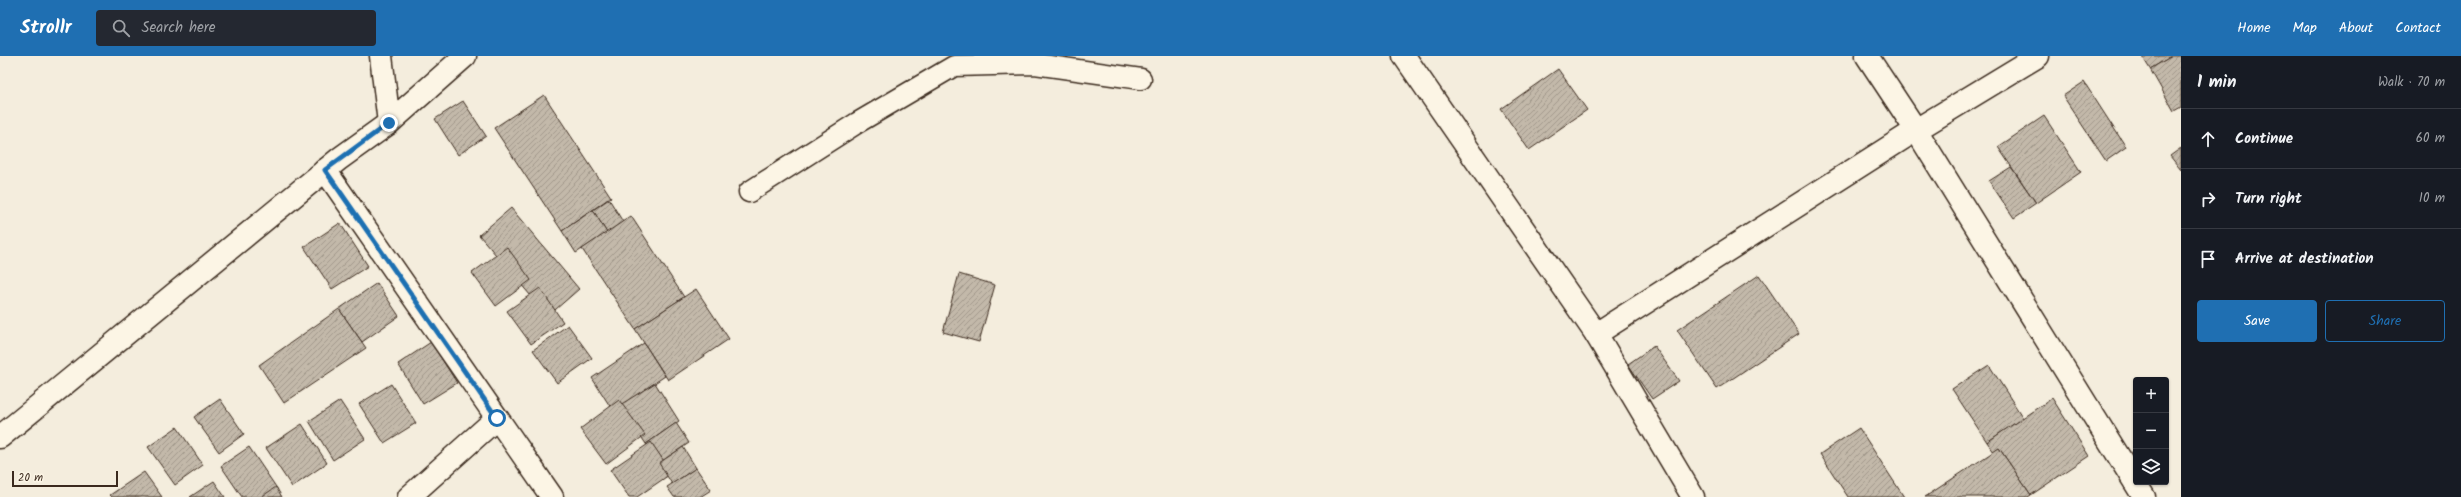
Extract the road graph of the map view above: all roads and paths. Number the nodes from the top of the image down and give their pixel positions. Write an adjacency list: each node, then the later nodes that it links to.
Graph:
1 (381, 56): 7 (street)
2 (465, 56): 7 (street)
3 (1404, 56): 11 (street)
4 (1867, 56): 8 (street)
5 (2038, 56): 8 (street)
6 (1141, 79): 10 (lane)
7 (389, 123): 9 (street)
8 (1916, 130): 11 (street); 17 (street)
9 (325, 170): 12 (street); 13 (street)
10 (749, 192)
11 (1596, 334): 16 (street)
12 (497, 418): 14 (street); 15 (street)
13 (0, 437)
14 (409, 497)
15 (552, 497)
16 (1693, 497)
17 (2144, 497)

